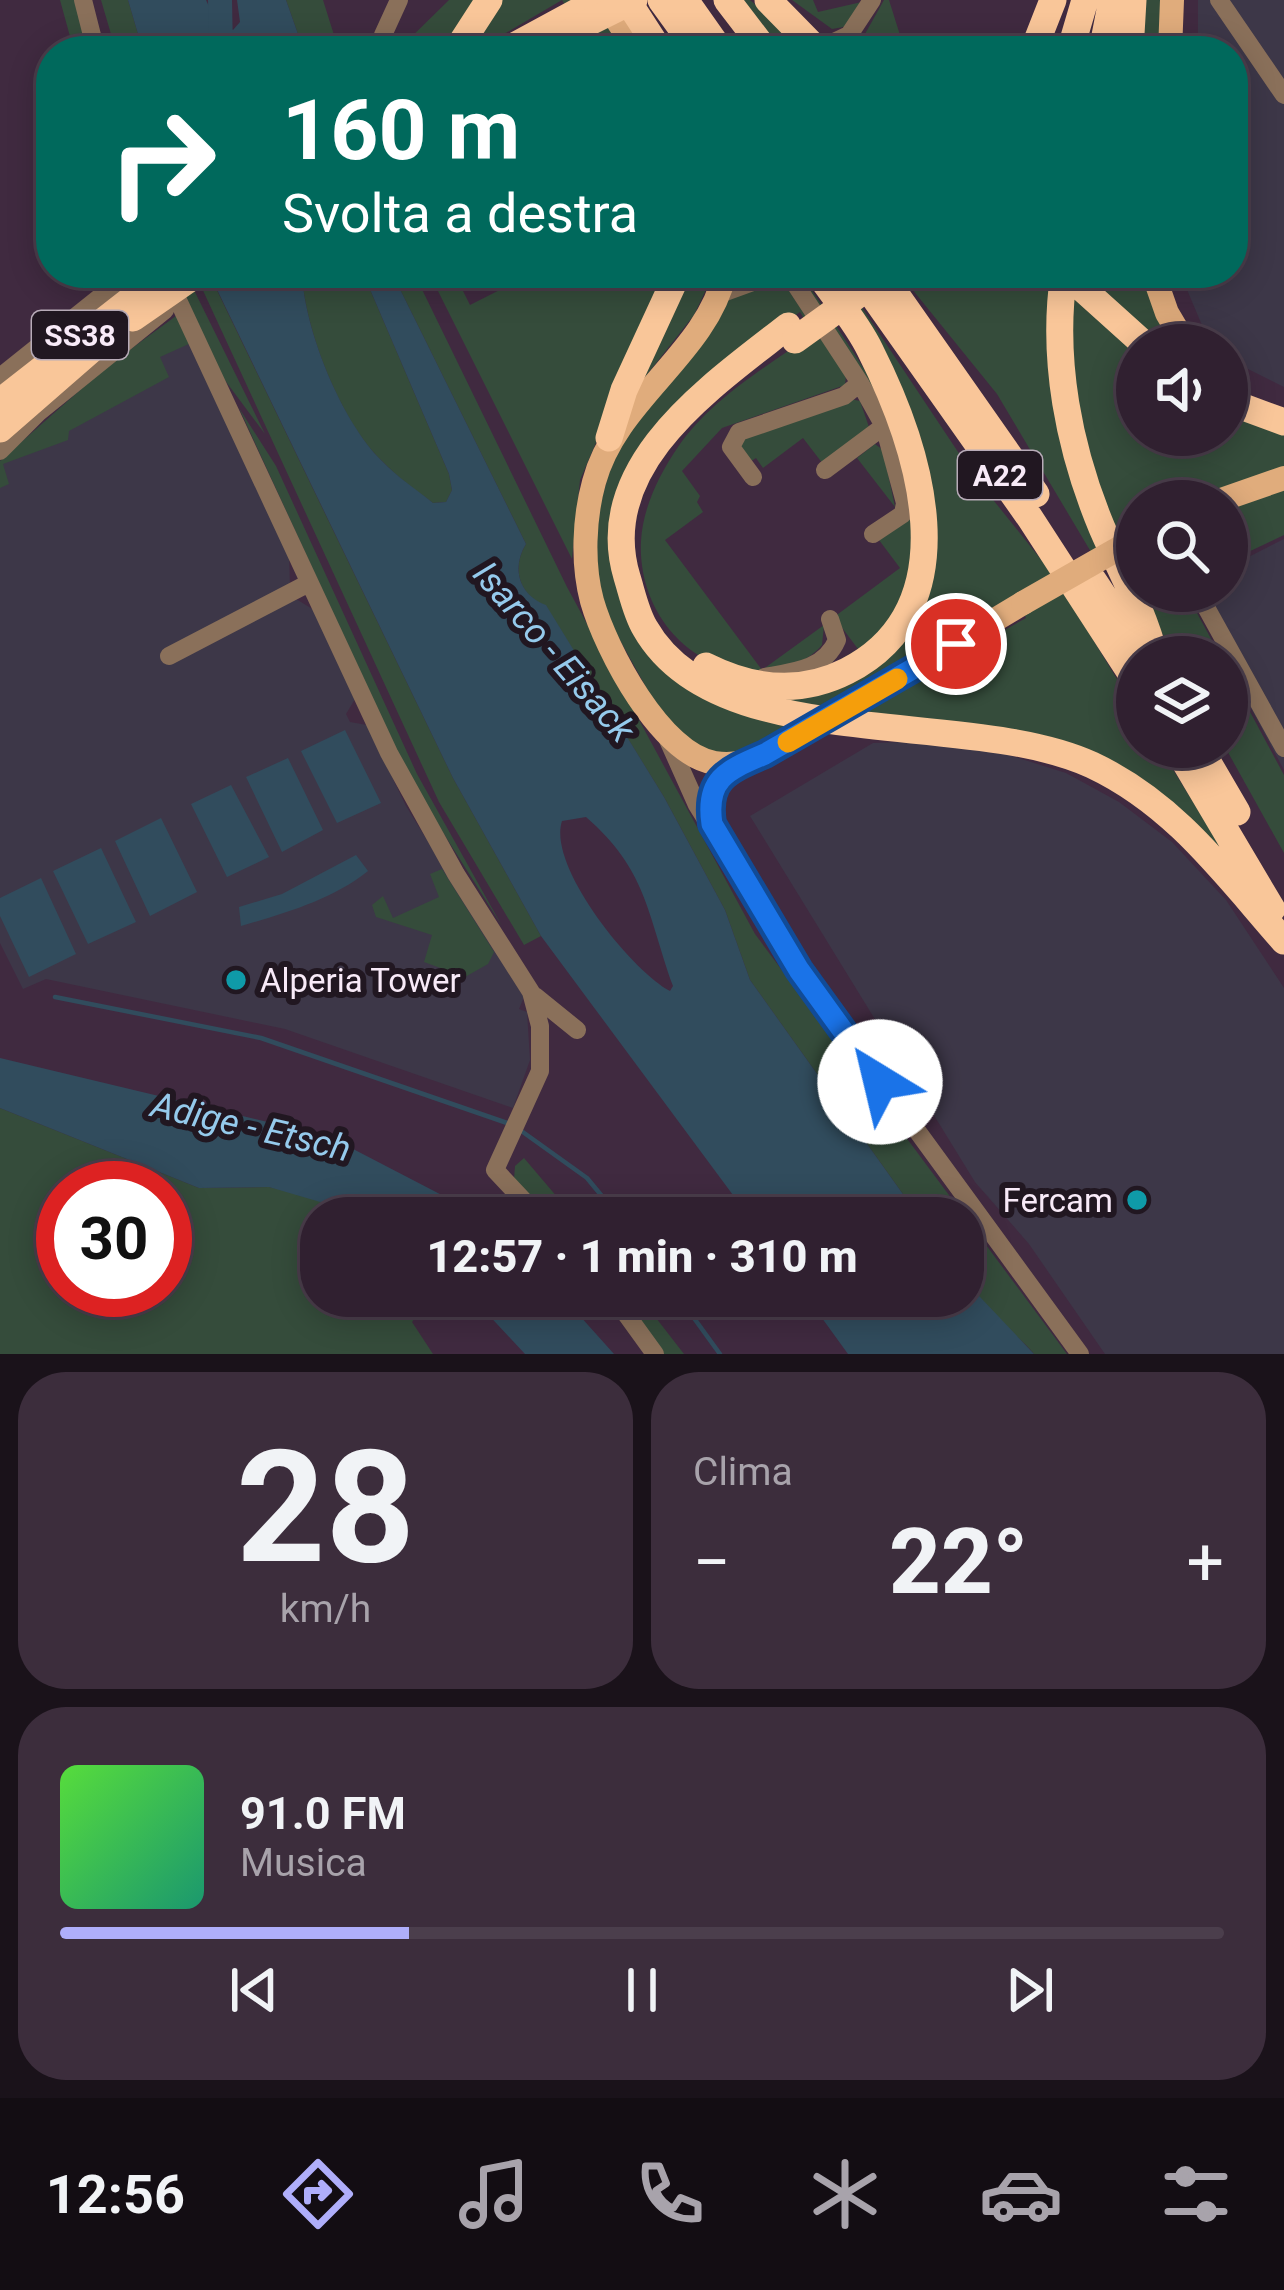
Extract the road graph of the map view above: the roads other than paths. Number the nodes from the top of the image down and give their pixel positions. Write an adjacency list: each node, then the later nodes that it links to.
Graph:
1 (82, 0): 19 (street)
2 (399, 0): 20 (street)
3 (489, 0): 21 (highway)
4 (602, 0): 18 (highway); 24 (main road)
5 (630, 0): 18 (highway, bridge); 25 (highway)
6 (661, 0): 26 (highway)
7 (685, 0): 27 (highway)
8 (727, 0): 28 (highway)
9 (872, 0): 30 (street)
10 (1053, 0): 31 (highway)
11 (1084, 0): 32 (highway)
12 (1098, 0): 33 (highway)
13 (1112, 0): 34 (highway)
14 (1133, 0): 35 (highway)
15 (1172, 0): 36 (main road)
16 (1219, 0): 37 (street)
17 (779, 10): 29 (highway)
18 (567, 25): 22 (highway); 23 (highway)
19 (92, 36)
20 (383, 36)
21 (466, 36)
22 (541, 36)
23 (554, 36)
24 (624, 36)
25 (651, 36)
26 (687, 36)
27 (711, 36)
28 (755, 36)
29 (813, 36)
30 (846, 36)
31 (1039, 36)
32 (1074, 36)
33 (1090, 36)
34 (1105, 36)
35 (1131, 36)
36 (1171, 36)
37 (1244, 36)
38 (1248, 42): 39 (street)
39 (1284, 94)
40 (111, 288): 59 (street)
41 (144, 288): 62 (highway, SS38)
42 (172, 288): 55 (street)
43 (176, 288): 67 (highway, SS38, bridge)
44 (671, 288): 68 (highway)
45 (718, 288): 68 (main road)
46 (798, 288): 60 (street)
47 (828, 288): 83 (highway)
48 (843, 288): 58 (highway)
49 (862, 288): 58 (highway, bridge)
50 (870, 288): 81 (highway, A22)
51 (895, 288): 79 (highway, A22)
52 (1064, 288): 80 (highway)
53 (1078, 288): 56 (highway)
54 (1159, 288): 57 (main road)
55 (178, 300): 69 (street); 76 (street)
56 (1120, 324)
57 (1174, 324)
58 (792, 333): 83 (highway); 94 (highway)
59 (0, 376)
60 (860, 383): 66 (street); 71 (street)
61 (1248, 396): 64 (main road)
62 (0, 402)
63 (1248, 409): 65 (highway)
64 (1284, 413)
65 (1284, 422)
66 (884, 427): 70 (street); 74 (street)
67 (0, 429)
68 (609, 438): 86 (main road)
69 (0, 451)
70 (825, 470)
71 (753, 477)
72 (1284, 478): 73 (main road)
73 (1248, 491)
74 (873, 534)
75 (1116, 550): 88 (main road, bridge)
76 (309, 584): 82 (street); 95 (street)
77 (1209, 612): 85 (street)
78 (830, 619): 83 (street)
79 (1130, 636)
80 (1150, 636)
81 (1116, 651)
82 (169, 656)
83 (741, 681)
84 (1284, 704): 85 (street)
85 (1262, 707): 87 (street)
86 (668, 740): 88 (main road); 91 (street)
87 (1284, 748)
88 (731, 765): 91 (street)
89 (1188, 768): 93 (highway)
90 (1210, 768): 92 (highway)
91 (712, 824): 100 (street)
92 (1284, 894)
93 (1284, 930)
94 (1284, 941)
95 (531, 992): 96 (street); 97 (street)
96 (577, 1030)
97 (520, 1197)
98 (629, 1317): 99 (street)
99 (656, 1354)
100 (1080, 1354)

